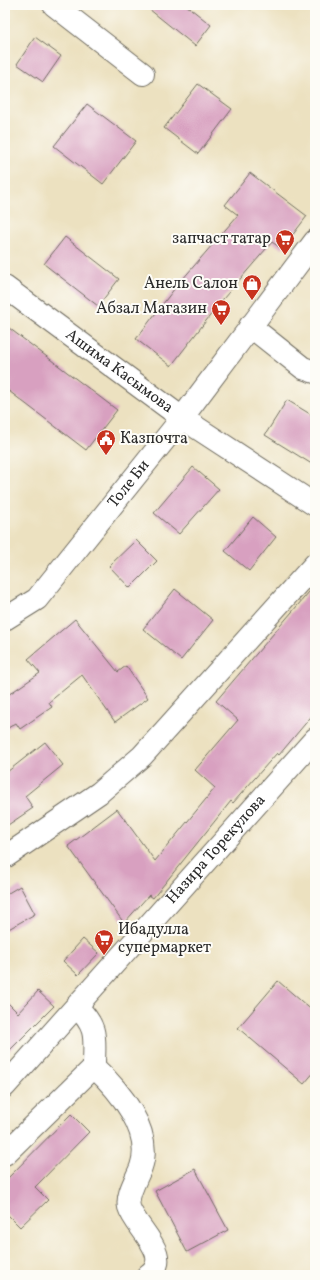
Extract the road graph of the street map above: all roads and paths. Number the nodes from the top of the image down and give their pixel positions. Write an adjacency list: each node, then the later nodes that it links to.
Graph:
1 (54, 5): 2 (street)
2 (143, 74)
3 (315, 241): 5 (street, Толе Би)
4 (5, 287): 7 (street, Ашима Касымова)
5 (250, 326): 6 (street); 7 (street, Толе Би)
6 (315, 372)
7 (182, 418): 8 (street, Ашима Касымова); 10 (street, Толе Би)
8 (315, 505)
9 (315, 564): 12 (street)
10 (5, 619)
11 (315, 739): 13 (street, Назира Торекулова)
12 (5, 857)
13 (77, 1007): 14 (street); 15 (street, Назира Торекулова)
14 (94, 1067): 16 (street); 17 (street)
15 (5, 1086)
16 (5, 1154)
17 (148, 1275)

